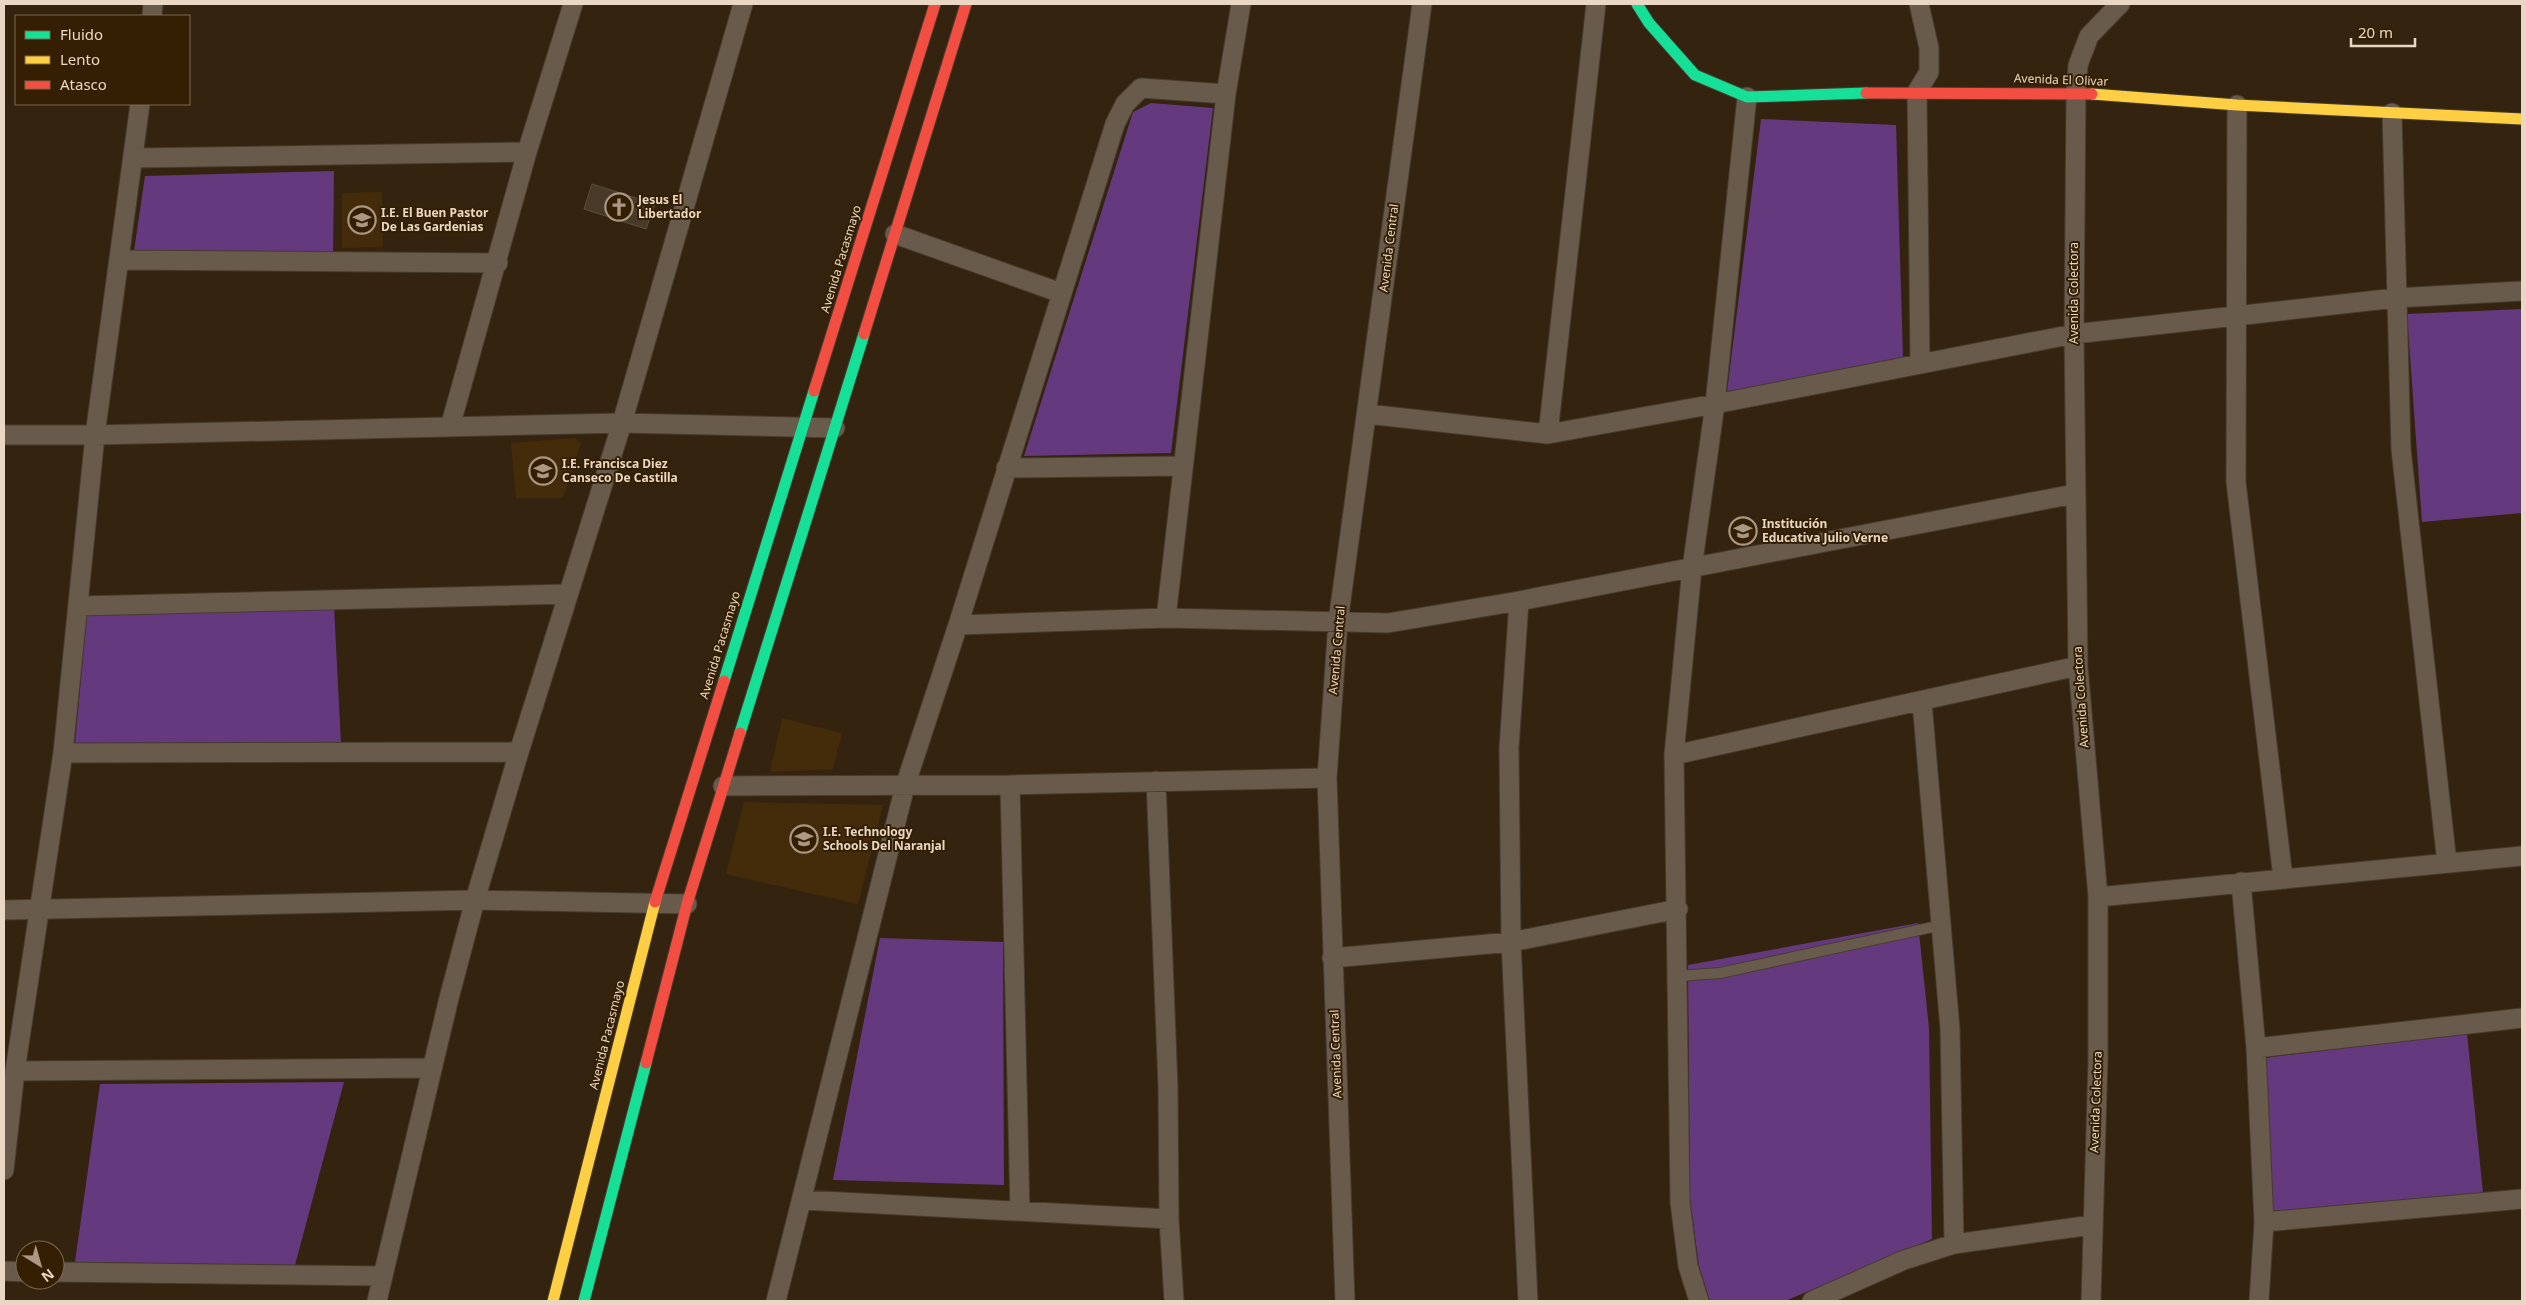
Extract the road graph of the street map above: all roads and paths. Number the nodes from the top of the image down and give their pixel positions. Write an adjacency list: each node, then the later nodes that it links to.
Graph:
1 (573, 4): 21 (street)
2 (743, 4): 34 (street)
3 (935, 4): 36 (main road, Avenida Pacasmayo)
4 (966, 4): 12 (main road)
5 (976, 4): 12 (main road)
6 (1240, 4): 15 (street)
7 (1422, 4): 33 (street, Avenida Central)
8 (1596, 4): 39 (street)
9 (1637, 4): 16 (main road, Avenida El Olivar)
10 (1920, 4): 13 (street)
11 (2120, 4): 14 (street, Avenida Colectora)
12 (958, 30): 23 (main road)
13 (1917, 92): 14 (main road, Avenida El Olivar); 16 (main road, Avenida El Olivar); 31 (street)
14 (2076, 93): 17 (main road, Avenida El Olivar); 30 (street, Avenida Colectora)
15 (1226, 94): 27 (street); 41 (street)
16 (1746, 97): 32 (street)
17 (2237, 104): 19 (main road, Avenida El Olivar); 29 (street)
18 (140, 105): 22 (street)
19 (2392, 113): 20 (main road, Avenida El Olivar); 28 (street)
20 (2522, 119)
21 (527, 152): 22 (street); 25 (street)
22 (132, 158): 24 (street)
23 (895, 234): 27 (street); 37 (main road)
24 (118, 260): 25 (street); 40 (street)
25 (498, 263): 35 (street)
26 (2522, 291): 28 (street)
27 (1061, 293): 42 (street)
28 (2396, 298): 29 (street); 62 (street)
29 (2236, 316): 30 (street); 63 (street)
30 (2074, 334): 31 (street); 43 (street, Avenida Colectora)
31 (1920, 364): 32 (street)
32 (1715, 404): 39 (street); 44 (street)
33 (1367, 414): 39 (street); 49 (street, Avenida Central)
34 (622, 423): 35 (street); 36 (street); 45 (street)
35 (450, 427): 40 (street)
36 (803, 427): 37 (street); 67 (main road, Avenida Pacasmayo)
37 (835, 428): 59 (main road)
38 (4, 434): 40 (street)
39 (1548, 434)
40 (95, 436): 47 (street)
41 (1183, 466): 42 (street); 48 (street)
42 (1006, 468): 50 (street)
43 (2074, 494): 44 (street); 51 (street, Avenida Colectora)
44 (1692, 568): 46 (street); 55 (street)
45 (568, 594): 47 (street); 53 (street)
46 (1519, 600): 49 (street); 73 (street)
47 (78, 606): 54 (street)
48 (1166, 618): 49 (street); 50 (street)
49 (1338, 622): 56 (street, Avenida Central)
50 (958, 625): 60 (street)
51 (2078, 666): 52 (street); 65 (street, Avenida Colectora)
52 (1922, 702): 55 (street); 72 (street)
53 (519, 752): 54 (street); 66 (street)
54 (63, 753): 71 (street)
55 (1674, 756): 69 (street)
56 (1327, 778): 57 (street); 74 (street, Avenida Central)
57 (1156, 781): 58 (street); 84 (street)
58 (1010, 785): 60 (street); 83 (street)
59 (723, 786): 60 (street); 68 (main road)
60 (904, 786): 82 (street)
61 (2522, 856): 62 (street)
62 (2447, 863): 63 (street)
63 (2282, 878): 64 (street)
64 (2241, 882): 65 (street); 77 (street)
65 (2098, 897): 86 (street, Avenida Colectora)
66 (475, 900): 67 (street); 71 (street); 78 (street)
67 (655, 903): 68 (street); 91 (main road, Avenida Pacasmayo)
68 (687, 904): 92 (main road)
69 (1678, 909): 73 (street); 75 (street)
70 (4, 910): 71 (street)
71 (40, 910): 79 (street)
72 (1942, 925): 75 (lane); 87 (street)
73 (1511, 942): 74 (street); 96 (street)
74 (1332, 958): 95 (street, Avenida Central)
75 (1678, 976): 97 (street)
76 (2522, 1018): 77 (street)
77 (2256, 1048): 85 (street)
78 (432, 1068): 79 (street); 89 (street)
79 (15, 1071): 80 (street)
80 (4, 1170)
81 (2522, 1199): 85 (street)
82 (803, 1200): 83 (street); 93 (street)
83 (1020, 1211): 84 (street)
84 (1169, 1219): 94 (street)
85 (2264, 1222): 100 (street)
86 (2092, 1225): 87 (street); 99 (street, Avenida Colectora)
87 (1954, 1244): 98 (street)
88 (65, 1272): 89 (street)
89 (383, 1276): 90 (street)
90 (377, 1301)
91 (553, 1301)
92 (584, 1301)
93 (776, 1301)
94 (1174, 1301)
95 (1345, 1301)
96 (1528, 1301)
97 (1699, 1301)
98 (1812, 1301)
99 (2091, 1301)
100 (2259, 1301)

